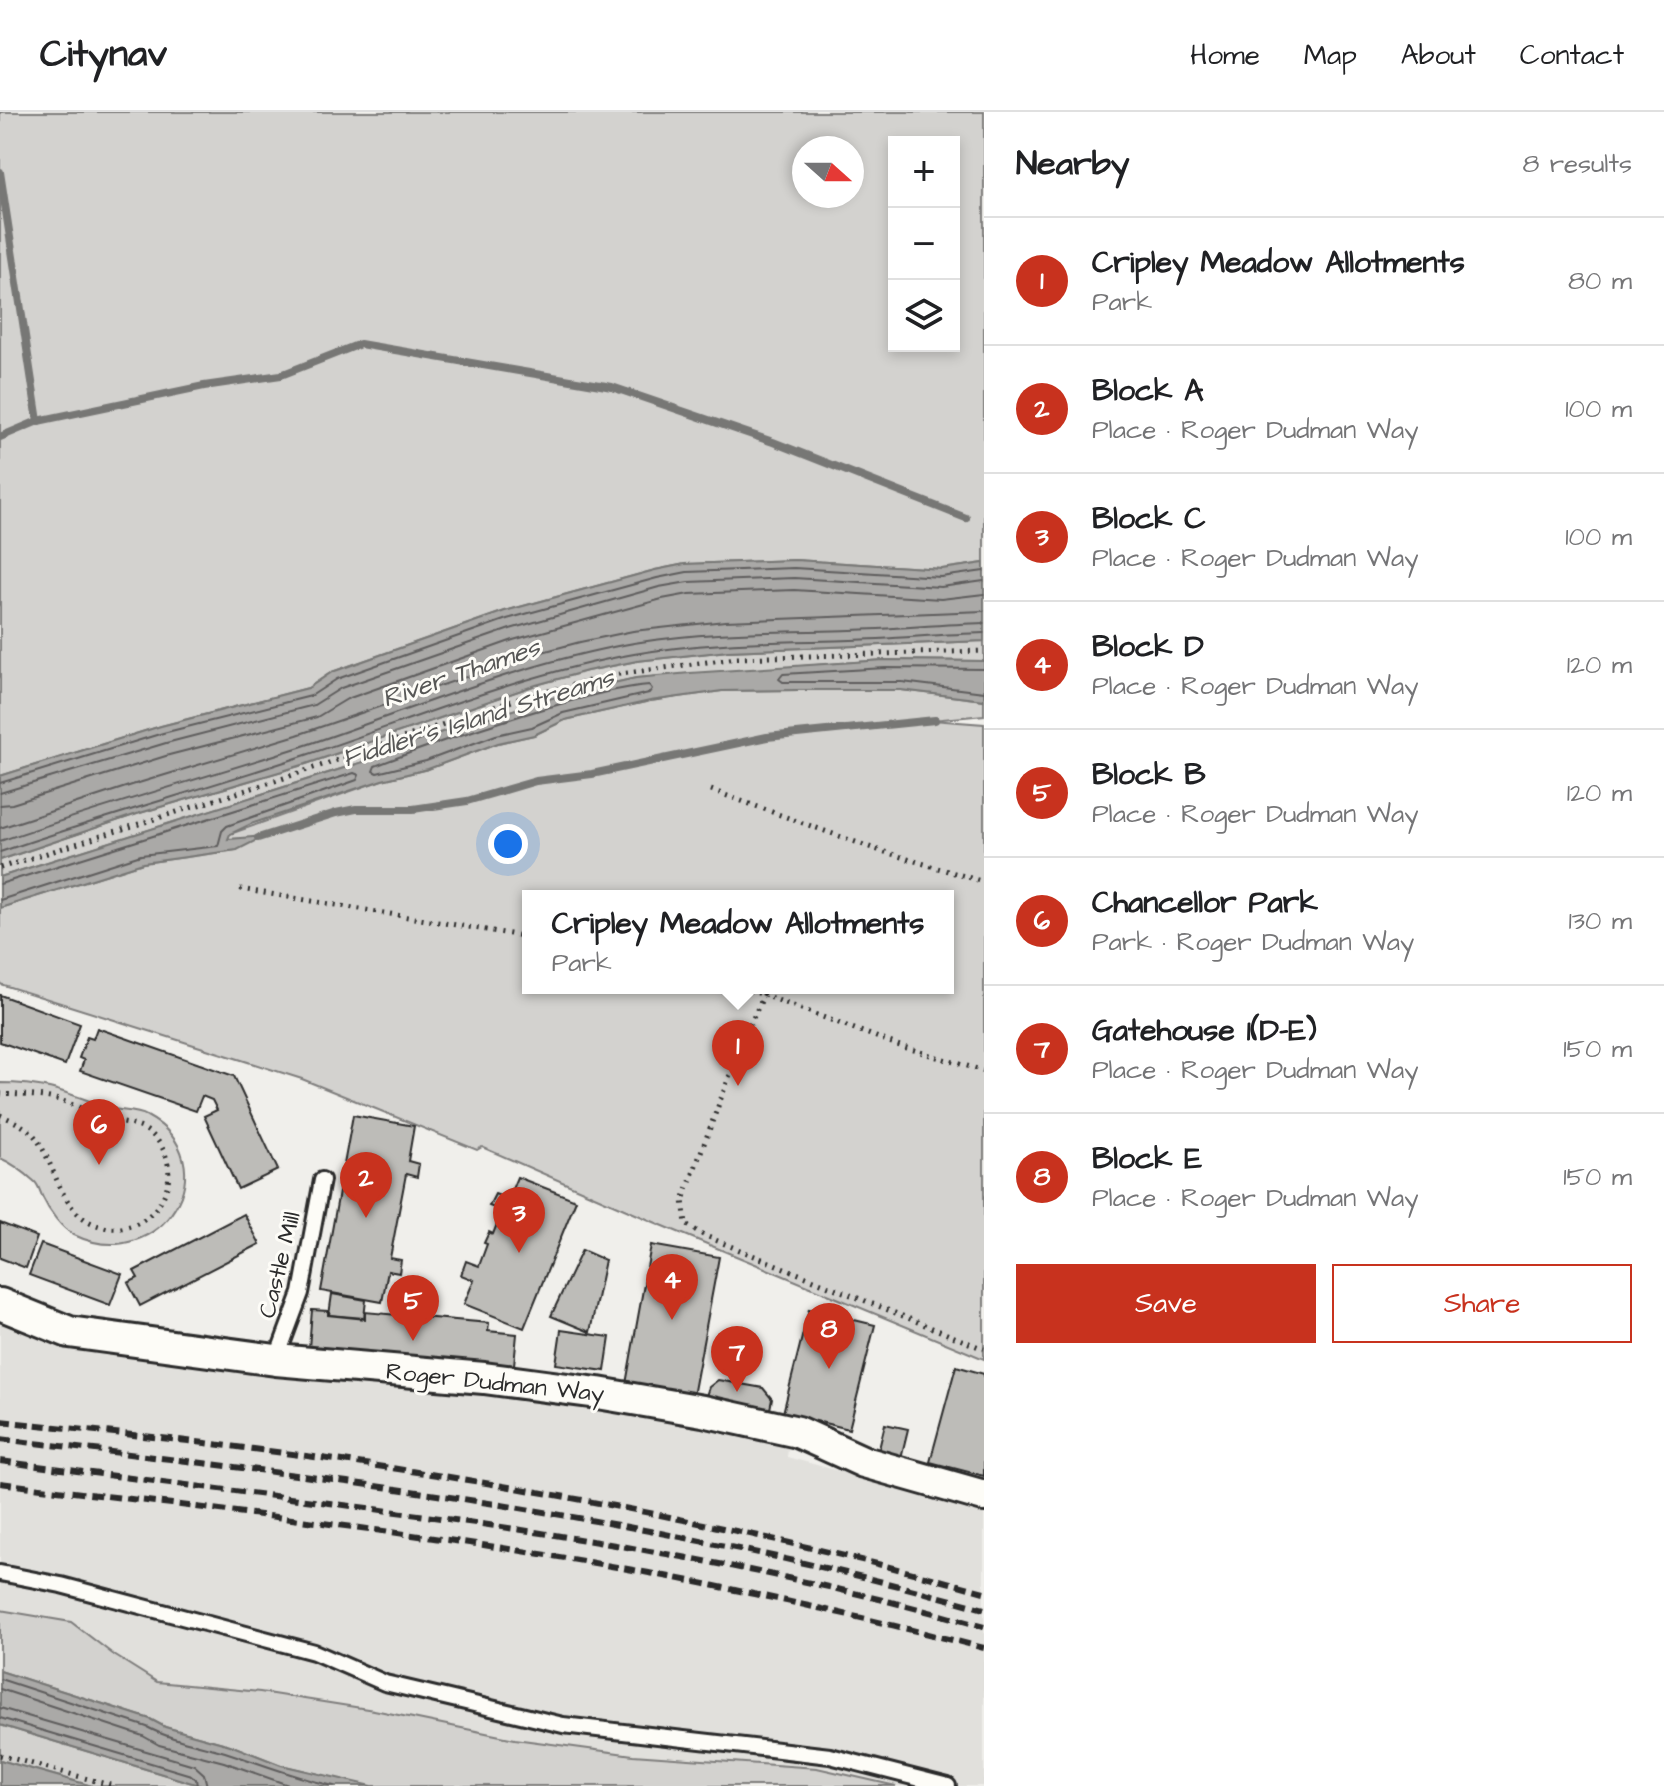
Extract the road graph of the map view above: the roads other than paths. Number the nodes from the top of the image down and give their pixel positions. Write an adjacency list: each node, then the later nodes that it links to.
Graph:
1 (322, 1180): 3 (lane, Castle Mill)
2 (0, 1304): 3 (street, Roger Dudman Way)
3 (276, 1360): 4 (street, Roger Dudman Way)
4 (984, 1496)
5 (0, 1573): 6 (lane)
6 (948, 1786)

